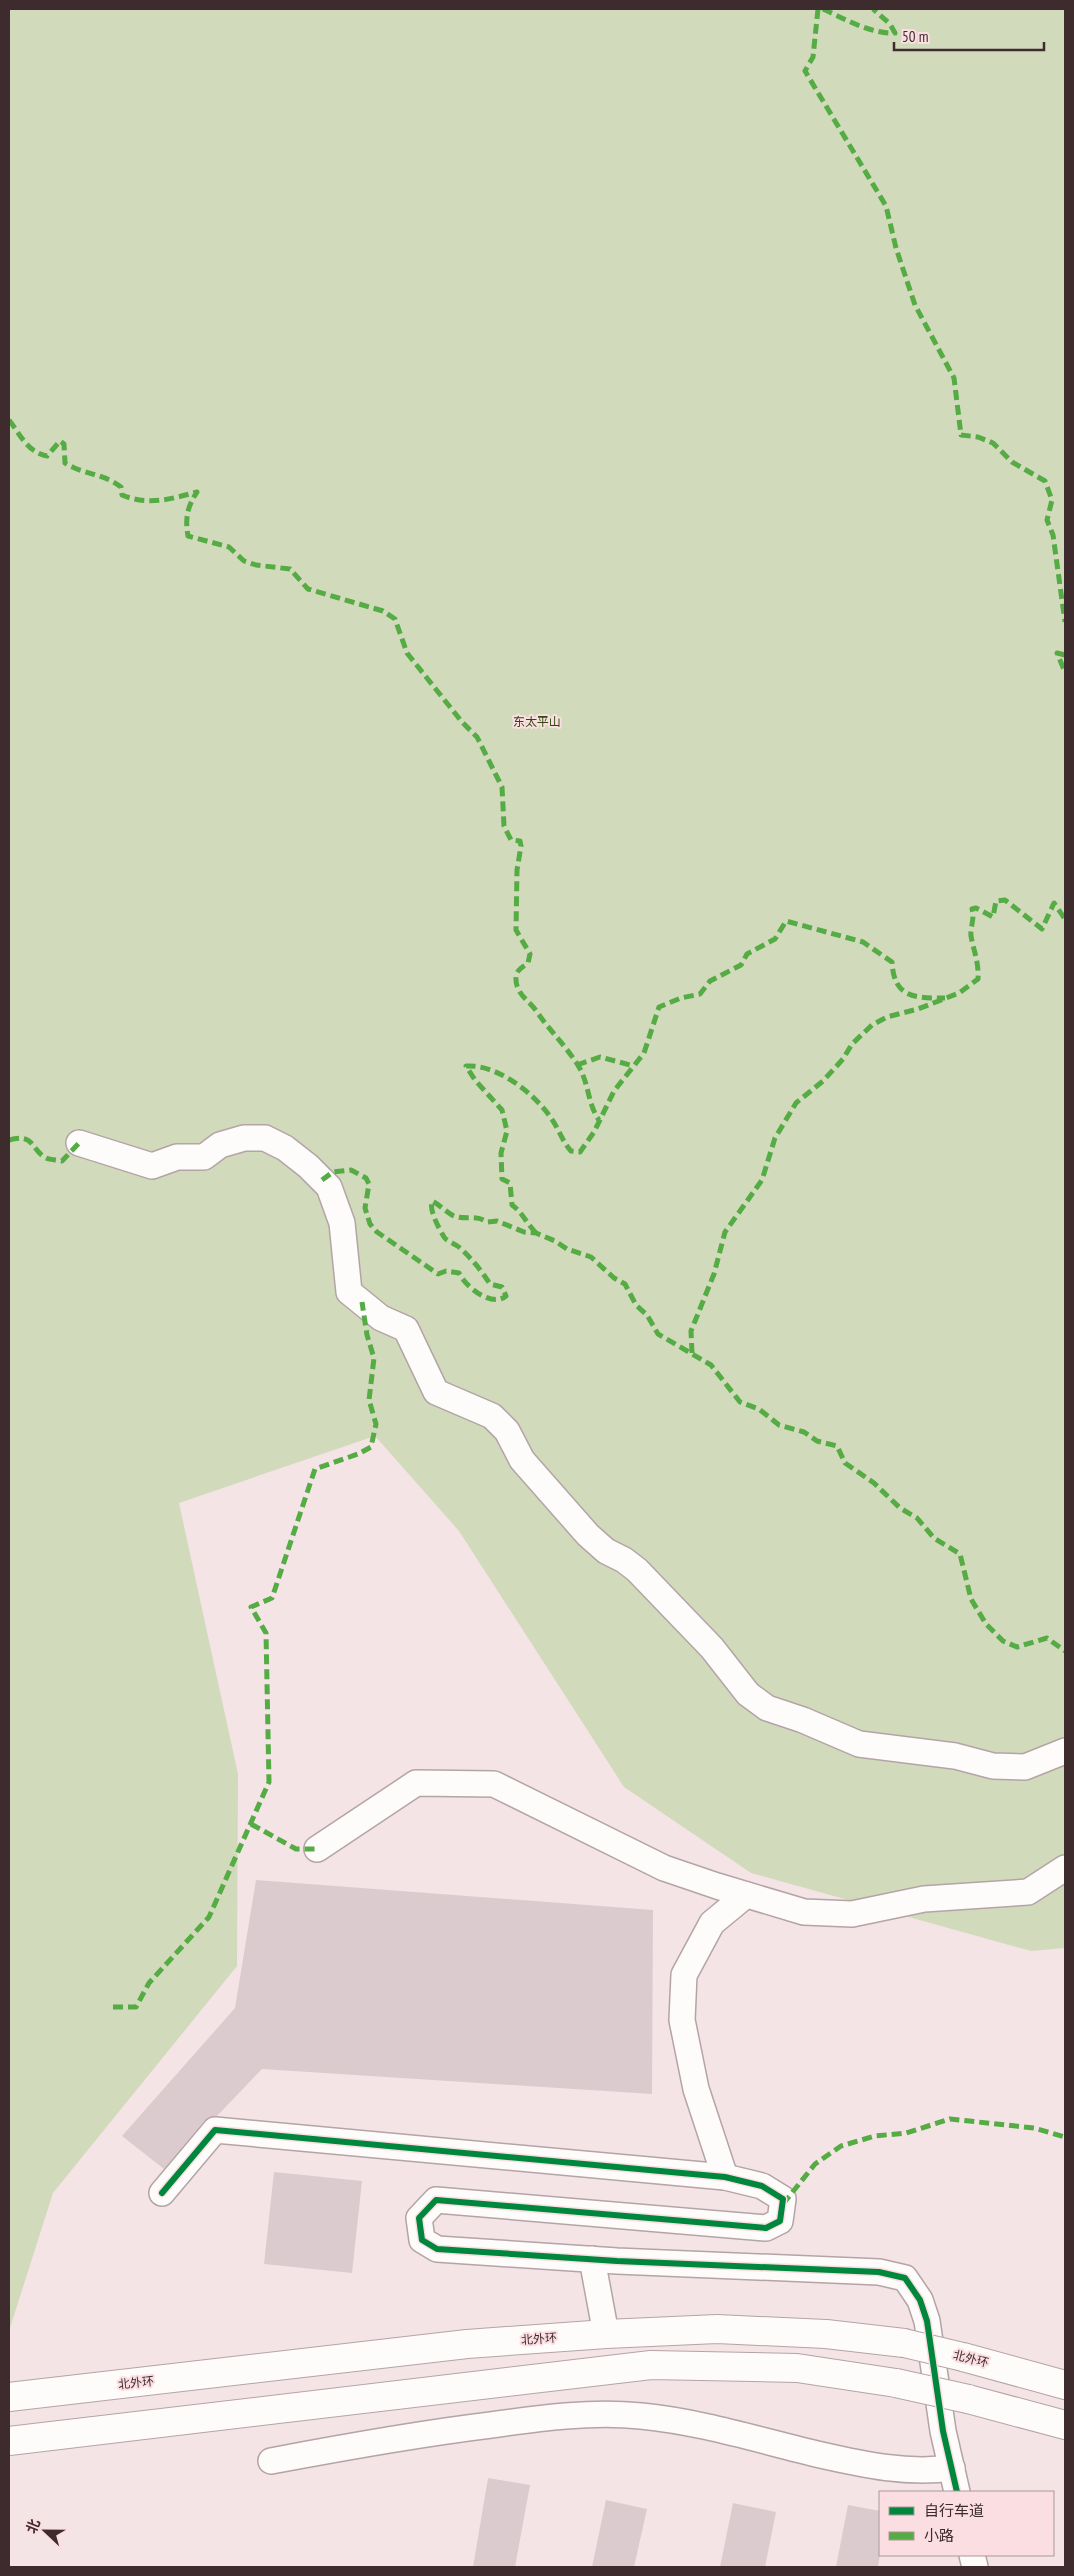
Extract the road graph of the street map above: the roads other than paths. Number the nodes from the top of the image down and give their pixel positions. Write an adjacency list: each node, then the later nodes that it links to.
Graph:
1 (79, 1143): 2 (street)
2 (1065, 1751)
3 (317, 1849): 5 (street)
4 (1065, 1868): 5 (street)
5 (746, 1895): 6 (street)
6 (725, 2177): 7 (street); 8 (street)
7 (162, 2193)
8 (592, 2259): 9 (street); 15 (street)
9 (606, 2334): 10 (highway, 北外环, bridge); 11 (highway, 北外环)
10 (1065, 2385)
11 (9, 2397)
12 (1065, 2425): 13 (highway, bridge)
13 (9, 2441)
14 (272, 2461): 15 (street)
15 (952, 2468): 16 (street)
16 (957, 2491)

